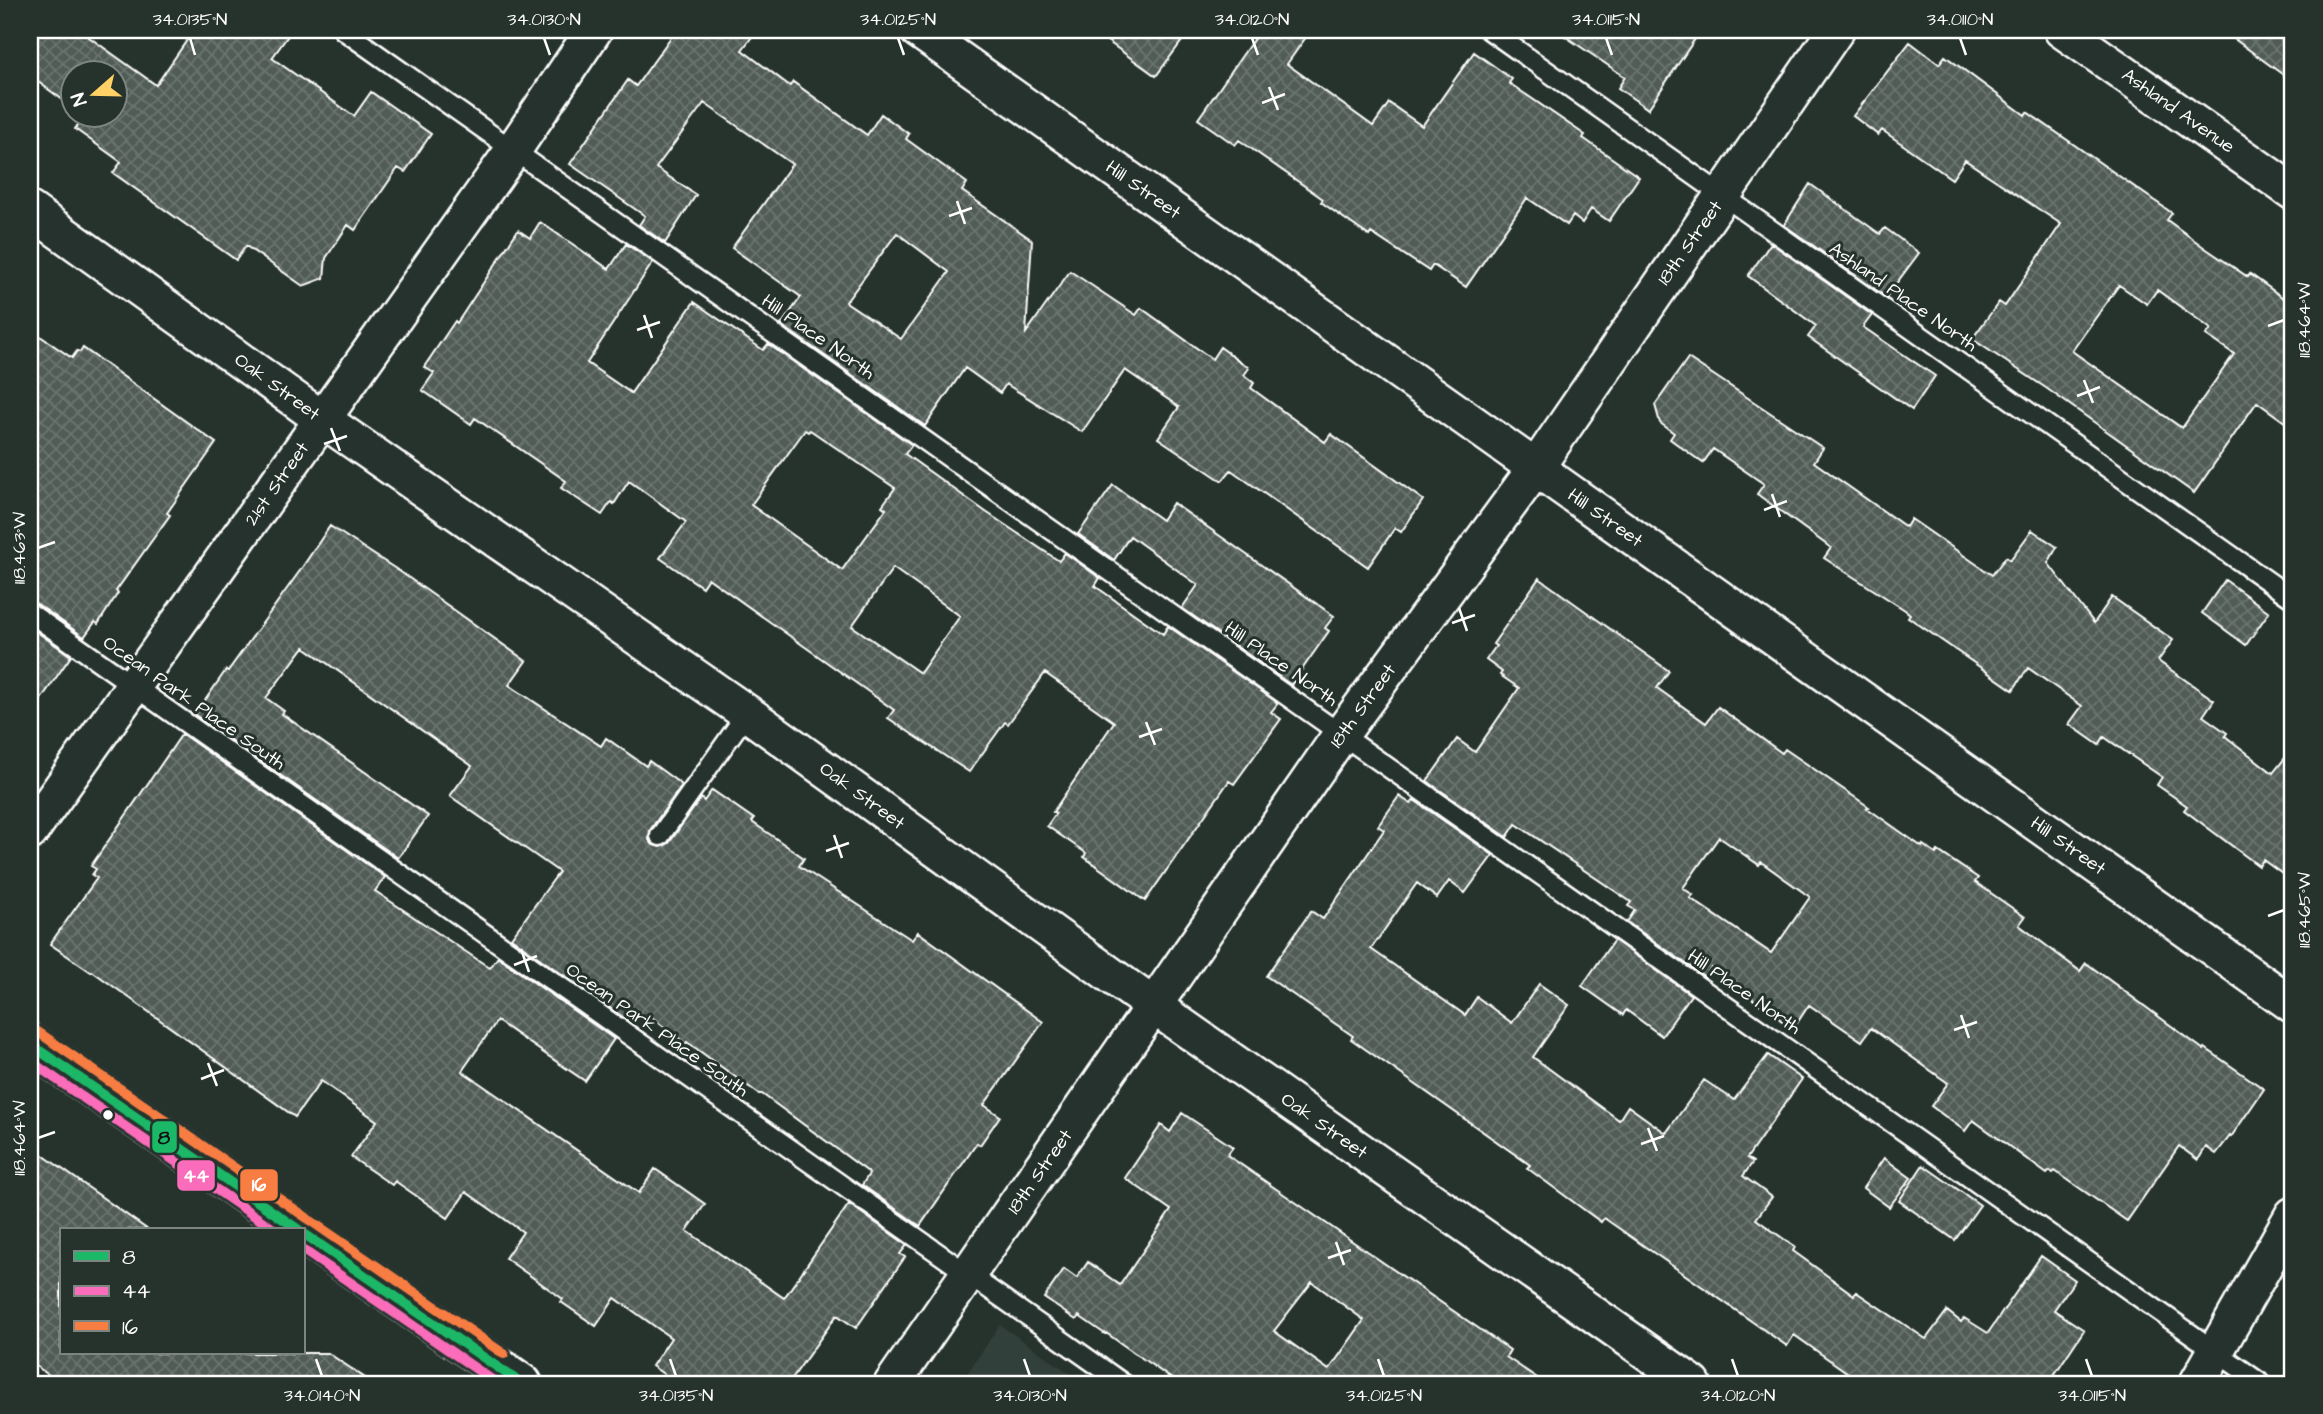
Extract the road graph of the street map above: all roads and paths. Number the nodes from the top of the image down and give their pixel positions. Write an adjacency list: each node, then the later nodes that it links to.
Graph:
1 (343, 30): 7 (lane, Hill Place North)
2 (594, 30): 7 (street, 21st Street)
3 (918, 30): 12 (street, Hill Street)
4 (1489, 30): 9 (lane, Ashland Place North)
5 (1836, 30): 9 (street, 18th Street)
6 (2062, 30): 8 (street, Ashland Avenue)
7 (514, 149): 11 (street, 21st Street); 17 (lane, Hill Place North)
8 (2293, 192)
9 (1723, 195): 12 (street, 18th Street); 13 (lane, Ashland Place North)
10 (30, 210): 11 (street, Oak Street)
11 (323, 419): 15 (street, 21st Street); 16 (street, Oak Street)
12 (1535, 469): 17 (street, 18th Street); 20 (street, Hill Street)
13 (2293, 598)
14 (30, 613): 15 (lane, Ocean Park Place South)
15 (135, 687): 18 (street, 21st Street); 26 (lane, Ocean Park Place South)
16 (747, 713): 19 (lane); 21 (street, Oak Street)
17 (1342, 733): 21 (street, 18th Street); 27 (lane, Hill Place North)
18 (35, 812)
19 (660, 836)
20 (2293, 1005)
21 (1155, 1007): 26 (street, 18th Street); 31 (street, Oak Street)
22 (30, 1044): 24 (street)
23 (2293, 1214): 27 (street)
24 (297, 1228)
25 (304, 1233): 28 (street)
26 (968, 1275): 29 (street, 18th Street); 30 (lane, Ocean Park Place South)
27 (2216, 1352): 32 (street); 33 (lane, Hill Place North)
28 (500, 1378)
29 (892, 1384)
30 (1124, 1384)
31 (1693, 1384)
32 (2197, 1384)
33 (2262, 1384)

